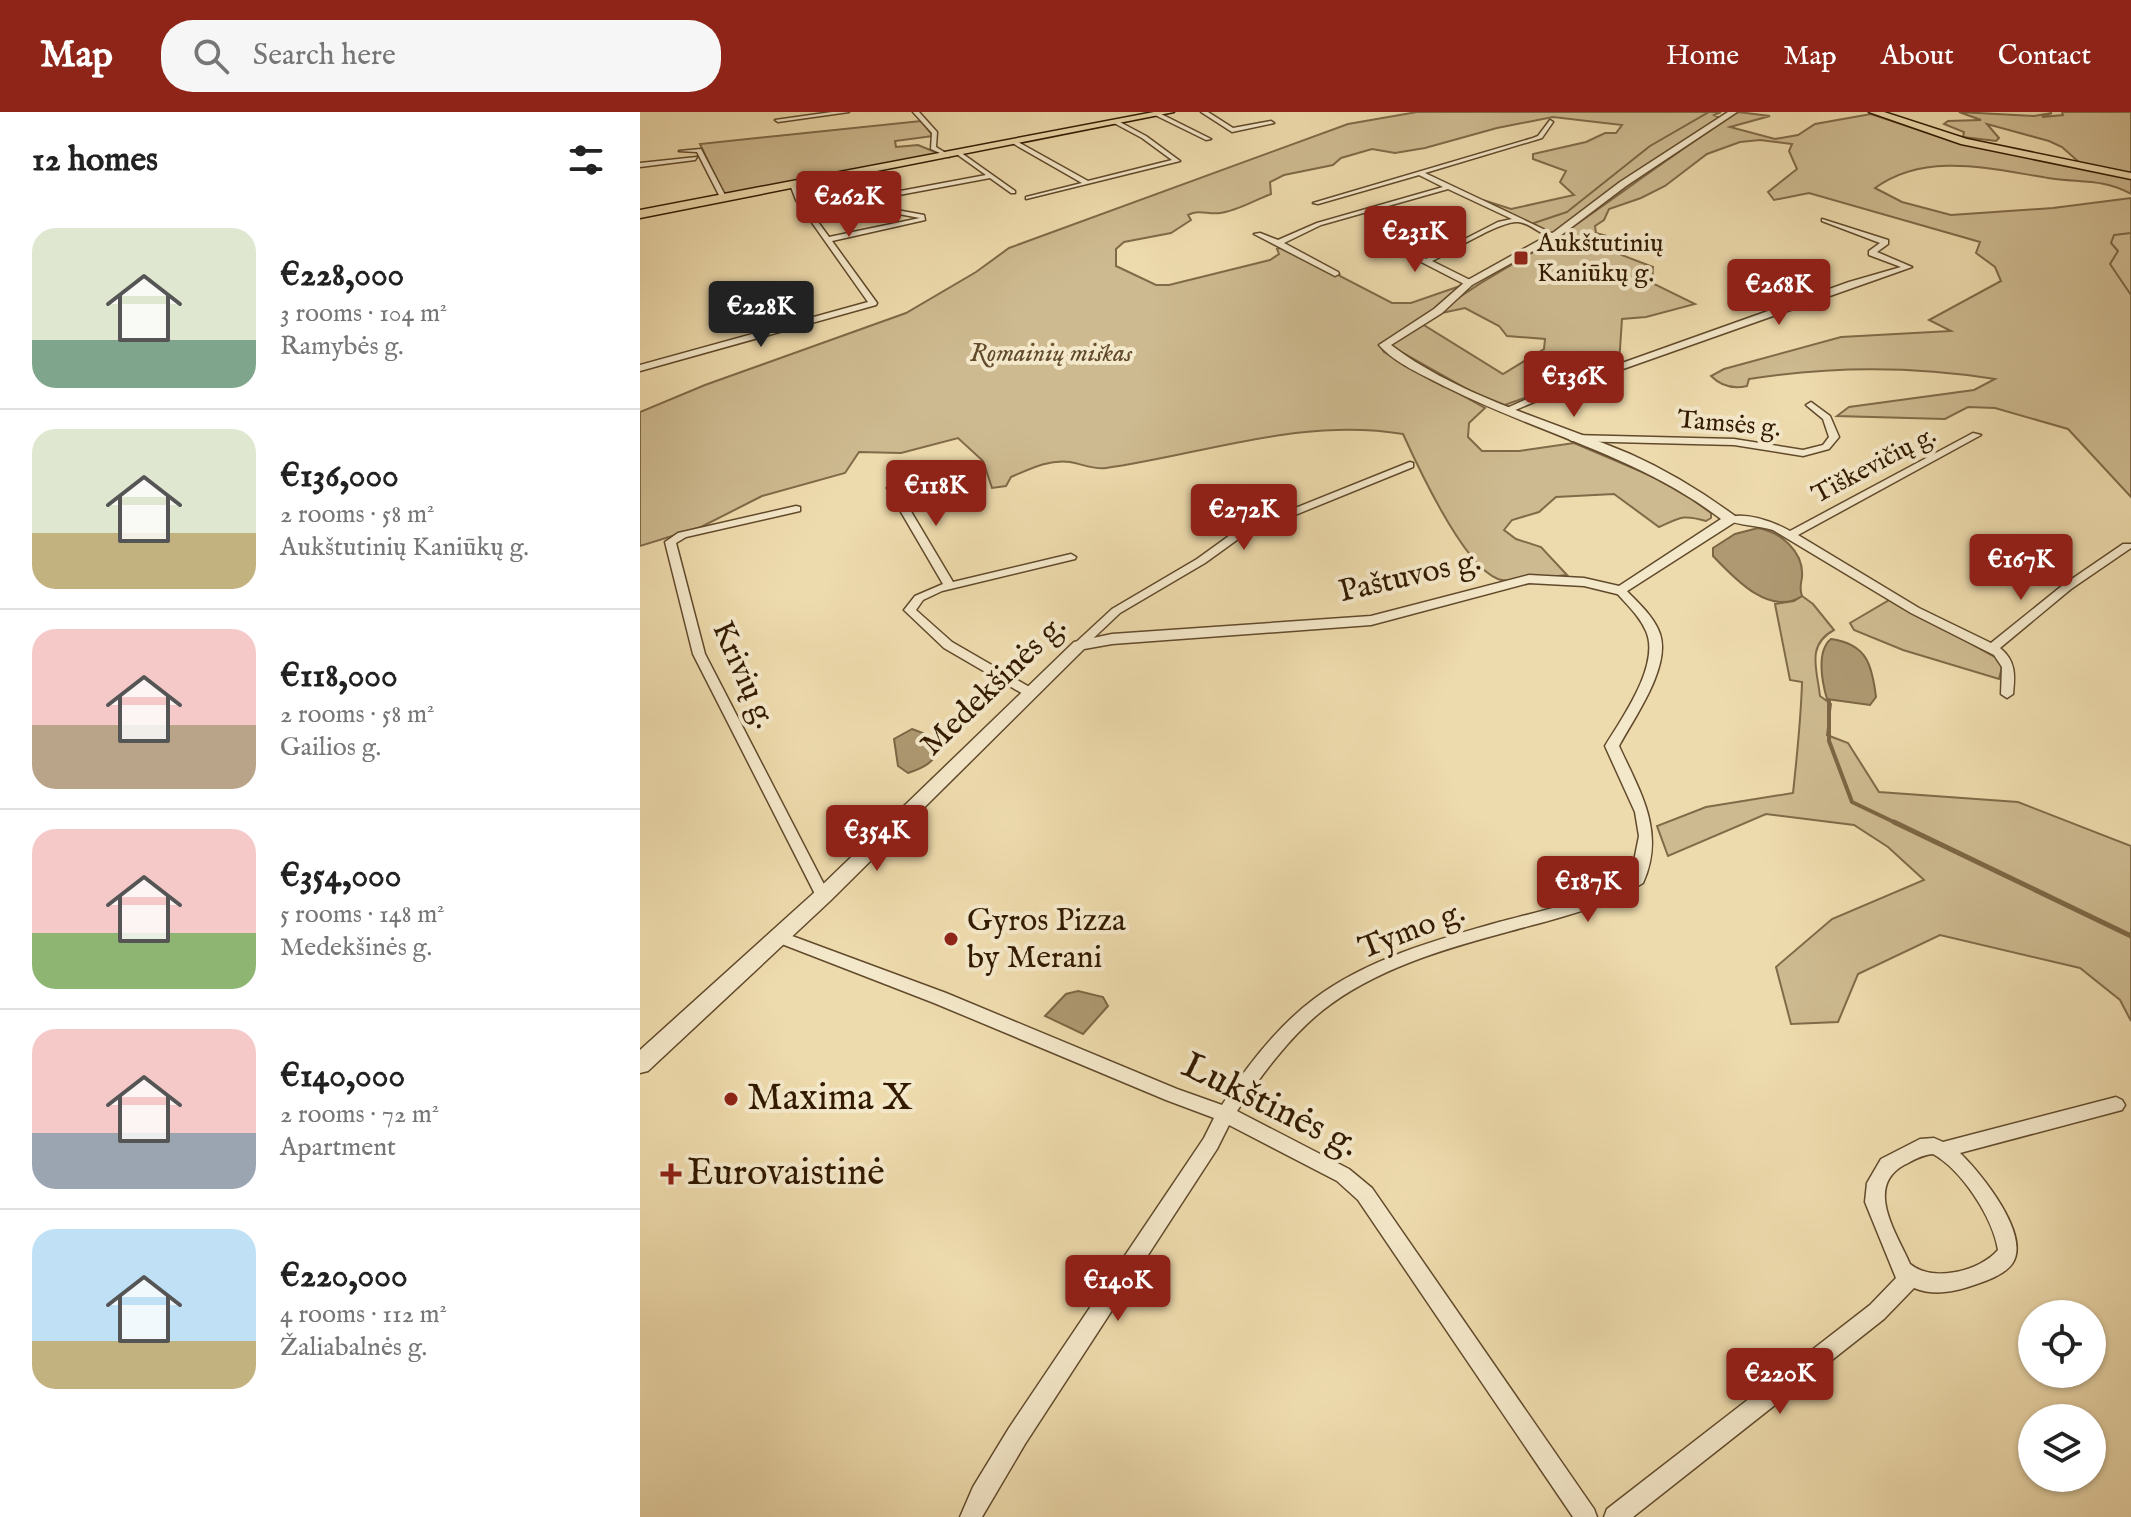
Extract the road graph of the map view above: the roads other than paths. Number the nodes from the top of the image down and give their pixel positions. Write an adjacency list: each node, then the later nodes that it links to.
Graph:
1 (846, 112): 7 (street)
2 (916, 112): 15 (street)
3 (1204, 112): 10 (street)
4 (1733, 112): 33 (street)
5 (1874, 112): 20 (main road)
6 (1163, 113): 8 (main road); 11 (street)
7 (778, 120)
8 (1116, 122): 12 (main road); 21 (street)
9 (1550, 122): 18 (street)
10 (1271, 123)
11 (1208, 139)
12 (1016, 143): 14 (main road); 21 (street)
13 (682, 151): 16 (street)
14 (960, 154): 15 (main road); 19 (street)
15 (947, 156): 22 (main road)
16 (704, 157): 17 (street); 26 (street)
17 (640, 165)
18 (1421, 174): 23 (street); 27 (street)
19 (992, 176): 24 (street); 34 (street)
20 (2131, 176)
21 (1087, 183): 25 (street)
22 (794, 187): 26 (main road); 34 (street)
23 (1448, 187): 29 (street); 35 (street)
24 (1013, 192)
25 (1028, 198)
26 (724, 199): 28 (main road)
27 (1316, 203)
28 (640, 214)
29 (1517, 220): 33 (street); 36 (street)
30 (1824, 220): 41 (street)
31 (1258, 234): 35 (street)
32 (1371, 234): 36 (street)
33 (1554, 236): 38 (street)
34 (830, 239): 39 (street)
35 (1278, 243): 37 (street)
36 (1425, 262): 38 (street)
37 (1335, 274)
38 (1469, 283): 41 (street)
39 (640, 368)
40 (1811, 405): 43 (street, Tamsės g.)
41 (1505, 411): 43 (street)
42 (1976, 435): 48 (street, Tiškevičių g.)
43 (1572, 438): 47 (street)
44 (1410, 465): 53 (street, Medekšinės g.)
45 (892, 488): 51 (street)
46 (796, 509): 57 (street, Krivių g.)
47 (1730, 519): 48 (street); 52 (street)
48 (1792, 534): 54 (street)
49 (2127, 546): 54 (street)
50 (1071, 557): 51 (street)
51 (950, 586): 55 (street)
52 (1621, 591): 53 (street, Paštuvos g.); 61 (street, Tymo g.)
53 (1079, 645): 55 (street, Medekšinės g.)
54 (1992, 648): 56 (street)
55 (1029, 692): 57 (street, Medekšinės g.)
56 (2007, 694)
57 (823, 896): 58 (street, Medekšinės g.)
58 (779, 937): 59 (street, Medekšinės g.); 61 (street, Lukštinės g.)
59 (640, 1064)
60 (2116, 1105): 62 (street)
61 (1223, 1113): 64 (street); 65 (street, Lukštinės g.)
62 (1945, 1149): 63 (street); 63 (street)
63 (1910, 1278): 66 (street)
64 (971, 1517)
65 (1586, 1517)
66 (1615, 1517)

